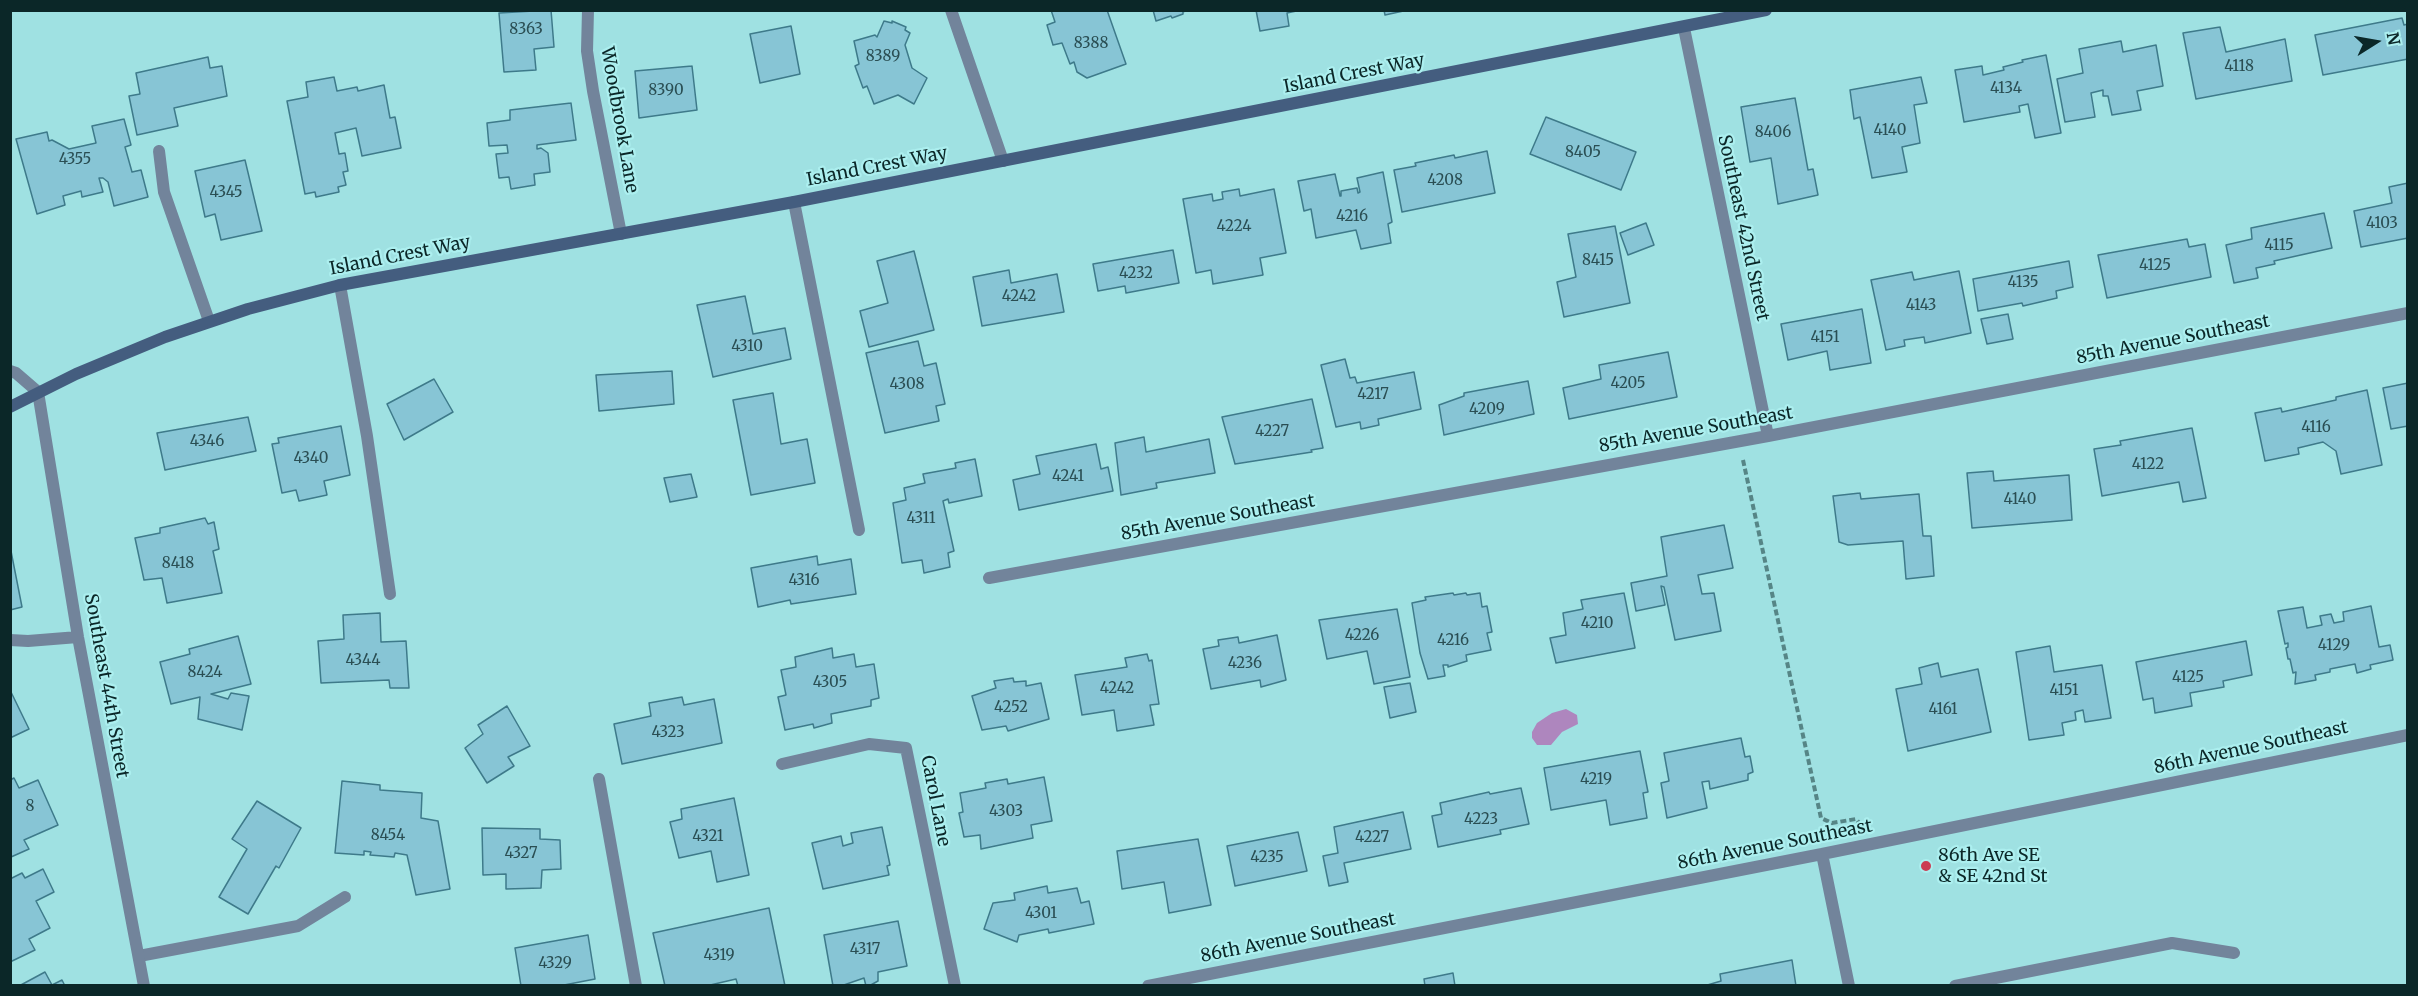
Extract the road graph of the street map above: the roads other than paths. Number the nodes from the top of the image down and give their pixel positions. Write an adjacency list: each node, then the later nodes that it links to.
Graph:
1 (588, 10): 8 (street, Woodbrook Lane)
2 (951, 10): 6 (street)
3 (1767, 10): 4 (main road, Island Crest Way)
4 (1684, 28): 6 (main road, Island Crest Way); 15 (street, Southeast 42nd Street)
5 (159, 151): 11 (street)
6 (1003, 161): 7 (main road, Island Crest Way)
7 (794, 202): 8 (main road, Island Crest Way); 16 (street)
8 (621, 234): 9 (main road, Island Crest Way)
9 (340, 285): 11 (main road, Island Crest Way); 18 (street)
10 (2408, 313): 15 (street, 85th Avenue Southeast)
11 (209, 321): 13 (main road, Island Crest Way)
12 (10, 370): 13 (street)
13 (38, 392): 14 (main road, Island Crest Way); 19 (street, Southeast 44th Street)
14 (10, 407)
15 (1768, 436): 17 (street, 85th Avenue Southeast)
16 (859, 530)
17 (989, 578)
18 (390, 594)
19 (78, 637): 20 (street); 27 (street, Southeast 44th Street)
20 (10, 640)
21 (2408, 735): 24 (street, 86th Avenue Southeast)
22 (782, 764): 30 (street, Carol Lane)
23 (599, 779): 29 (street)
24 (1822, 854): 31 (street, 86th Avenue Southeast); 32 (street)
25 (345, 897): 27 (street)
26 (2234, 953): 33 (street)
27 (139, 956): 28 (street, Southeast 44th Street)
28 (144, 986)
29 (636, 986)
30 (955, 986)
31 (1148, 986)
32 (1849, 986)
33 (1955, 986)

